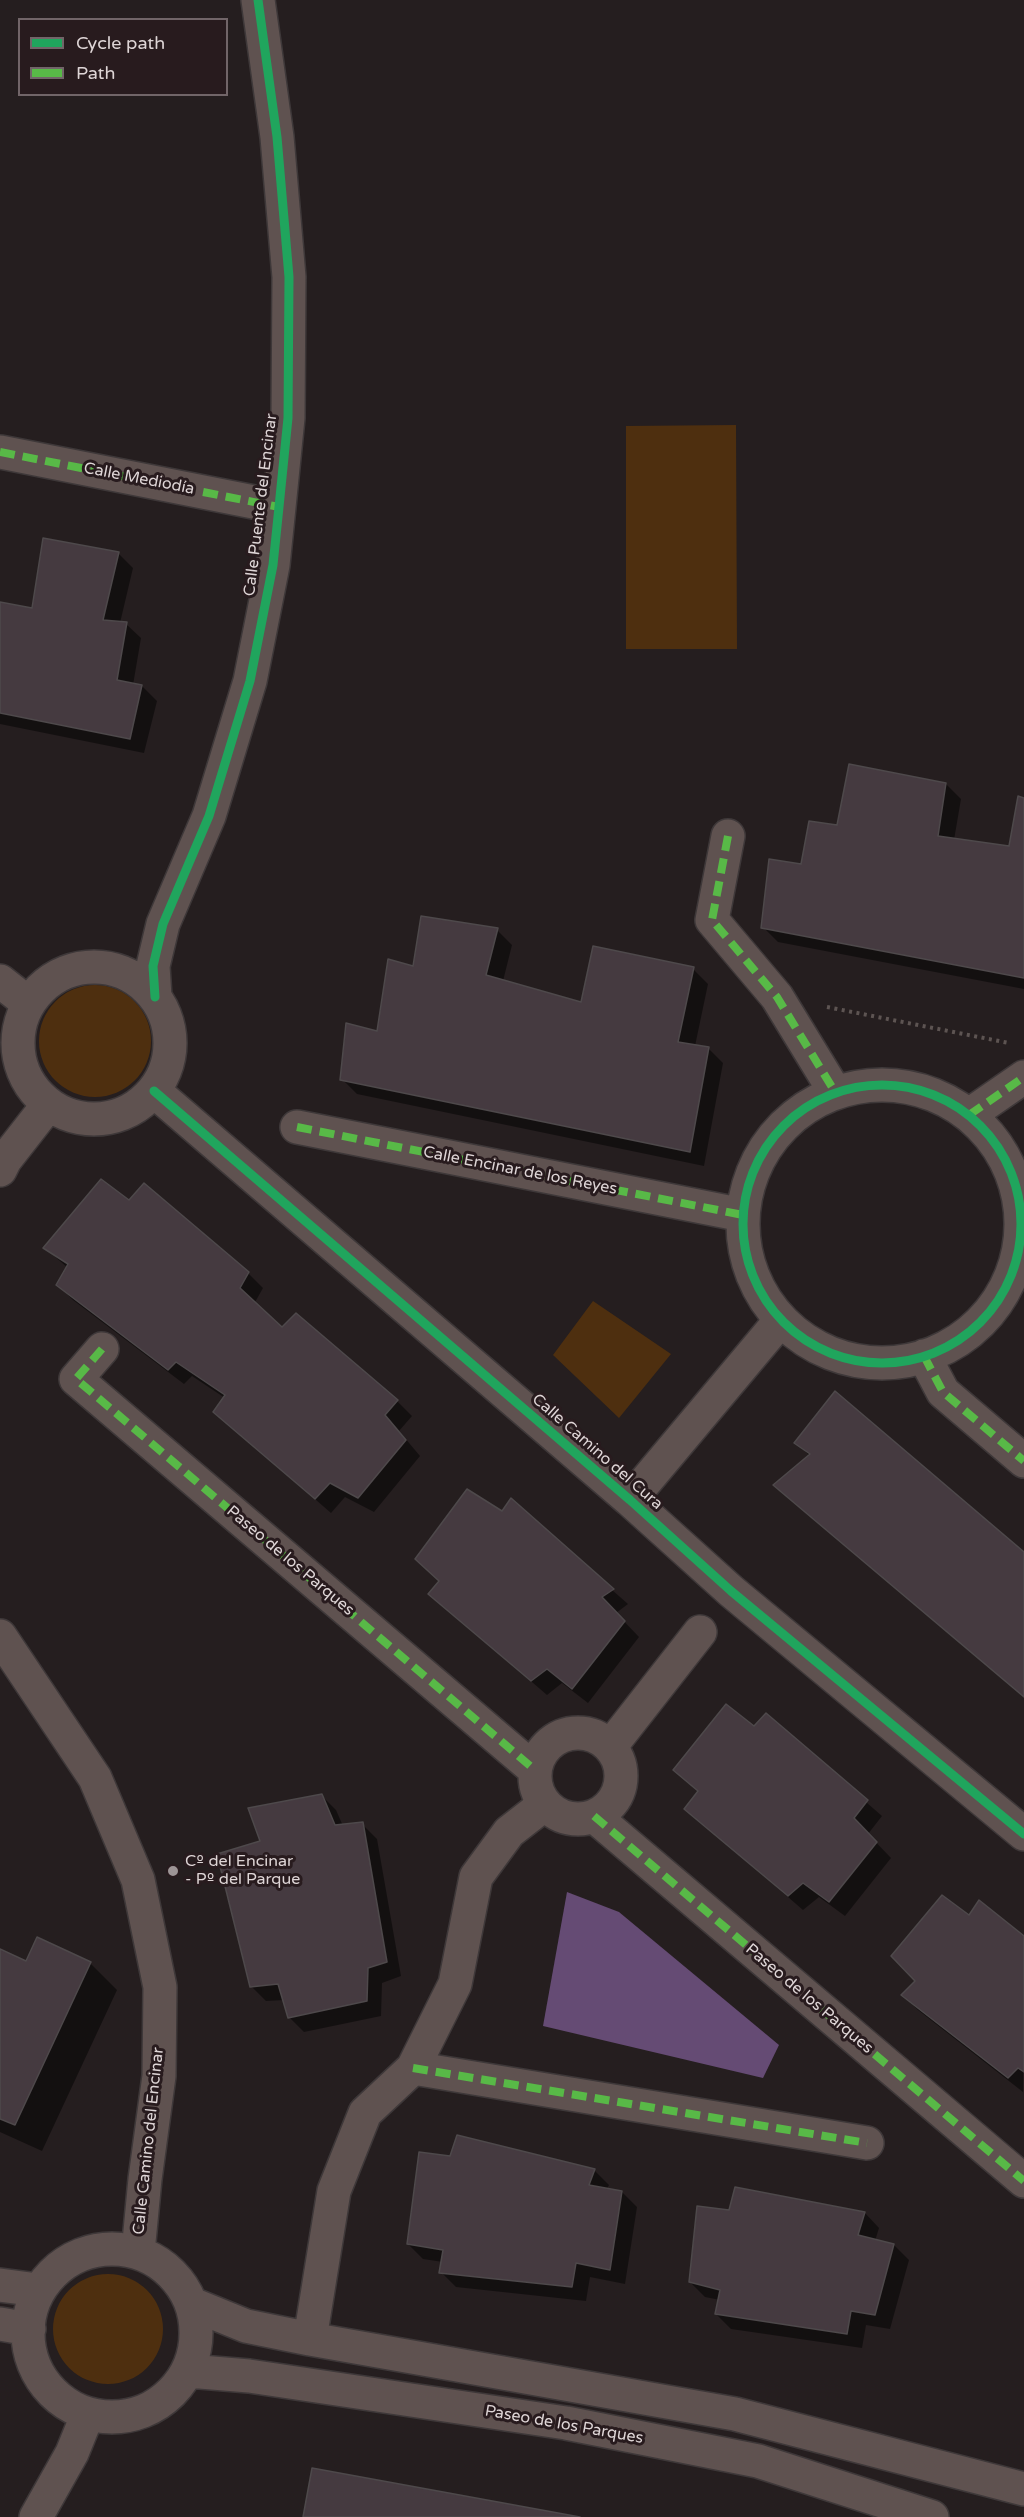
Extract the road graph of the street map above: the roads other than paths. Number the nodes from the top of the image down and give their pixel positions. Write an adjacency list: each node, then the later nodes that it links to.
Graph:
1 (258, 0): 3 (street, Calle Puente del Encinar)
2 (0, 452): 3 (street, Calle Mediodía)
3 (279, 507): 5 (street, Calle Puente del Encinar)
4 (728, 836): 12 (street)
5 (163, 924): 6 (street, Calle Puente del Encinar); 8 (street, Calle Puente del Encinar)
6 (111, 968): 8 (street); 9 (street)
7 (0, 981): 9 (street)
8 (155, 997): 11 (street)
9 (28, 1003): 13 (street)
10 (1024, 1077): 14 (street)
11 (154, 1091): 13 (street); 23 (street, Calle Camino del Cura)
12 (835, 1092): 14 (street); 17 (street)
13 (48, 1105): 16 (street)
14 (969, 1114): 18 (street)
15 (297, 1127): 17 (street, Calle Encinar de los Reyes)
16 (0, 1170)
17 (743, 1215): 19 (street)
18 (1019, 1268): 21 (street)
19 (780, 1321): 21 (street); 23 (street)
20 (102, 1349): 27 (street, Paseo de los Parques)
21 (924, 1356): 22 (street)
22 (1024, 1461)
23 (630, 1500): 30 (street, Calle Camino del Cura)
24 (700, 1632): 26 (street)
25 (0, 1636): 34 (street, Calle Camino del Encinar)
26 (610, 1747): 27 (street); 29 (street)
27 (535, 1770): 28 (street)
28 (545, 1804): 29 (street); 31 (street)
29 (594, 1816): 33 (street, Paseo de los Parques)
30 (1024, 1834)
31 (413, 2068): 32 (street); 39 (street)
32 (867, 2143)
33 (1024, 2181)
34 (138, 2252): 36 (street); 37 (street)
35 (0, 2285): 36 (street)
36 (38, 2290): 38 (street)
37 (192, 2304): 39 (street); 40 (street)
38 (14, 2326): 41 (street)
39 (310, 2339): 42 (street)
40 (189, 2371): 41 (street); 44 (street, Paseo de los Parques)
41 (87, 2416): 43 (street)
42 (1024, 2489)
43 (36, 2517)
44 (932, 2517)

